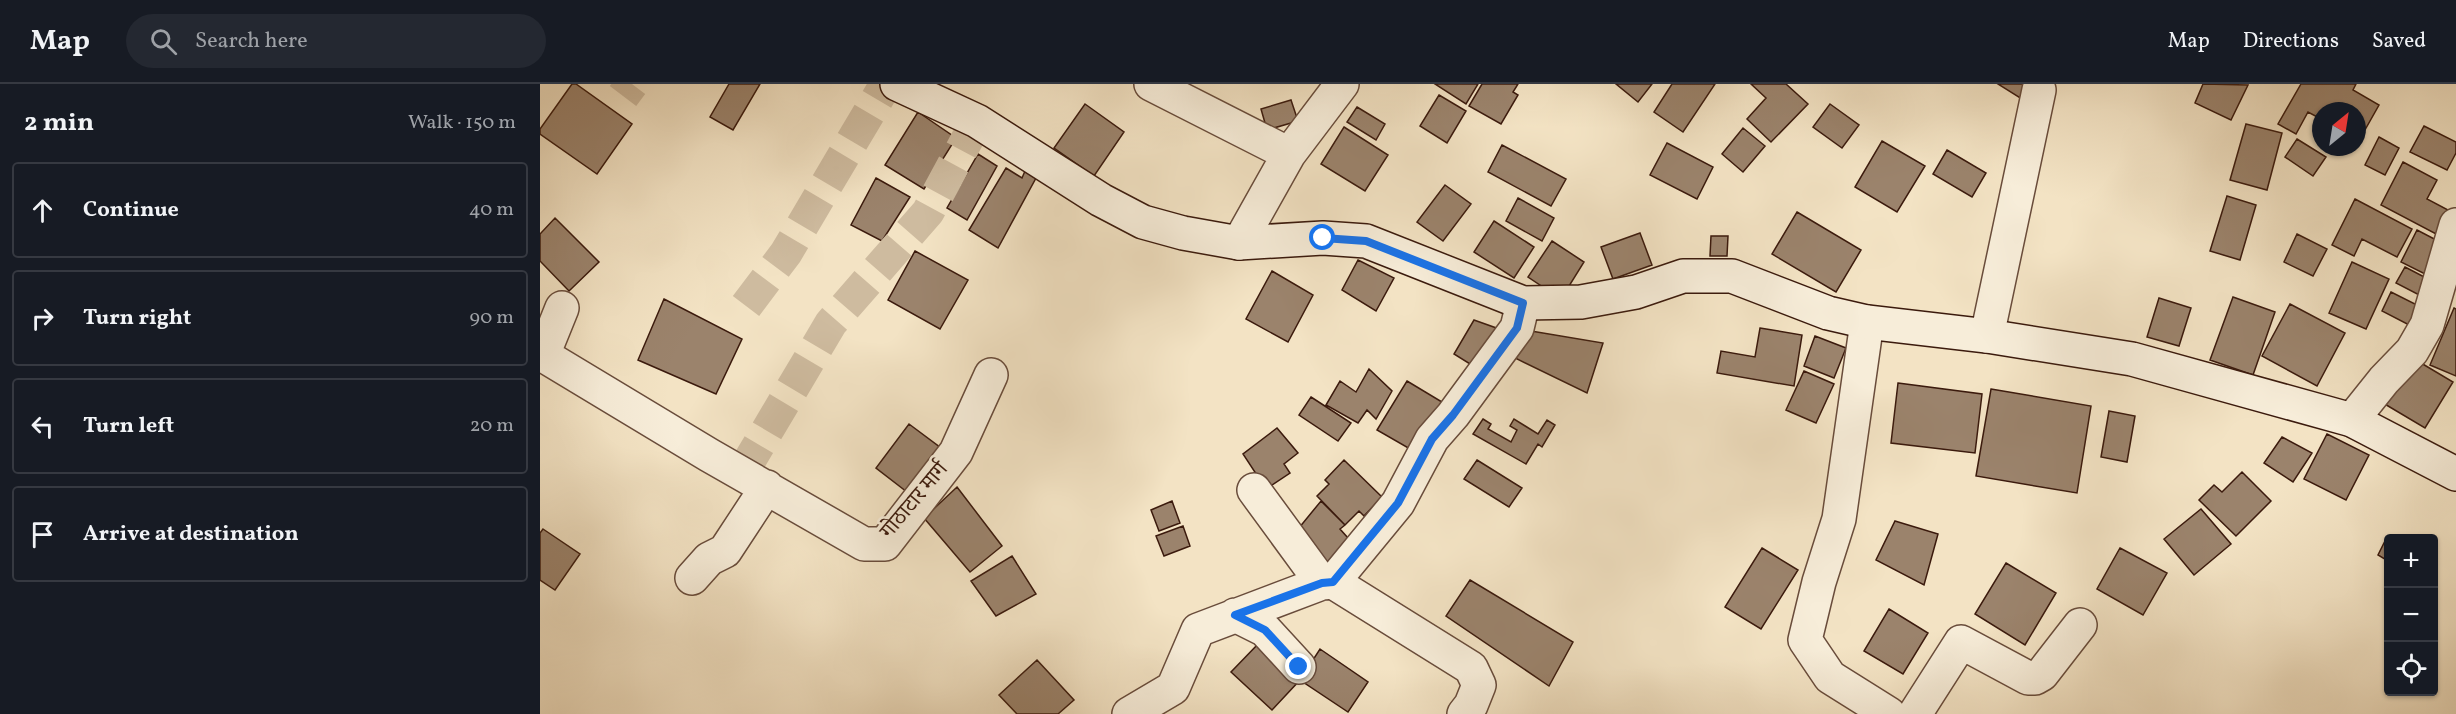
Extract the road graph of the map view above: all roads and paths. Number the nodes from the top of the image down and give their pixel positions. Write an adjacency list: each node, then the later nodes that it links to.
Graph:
1 (897, 84): 7 (street)
2 (1150, 84): 5 (street)
3 (1342, 84): 5 (street)
4 (2039, 90): 11 (street)
5 (1289, 154): 7 (street)
6 (2456, 225): 14 (street)
7 (1239, 243): 8 (street)
8 (1523, 303): 10 (street); 19 (street)
9 (562, 308): 12 (street, गोठाटार मार्ग)
10 (1867, 322): 11 (street); 25 (street)
11 (1987, 336): 14 (street)
12 (541, 358): 16 (street, गोठाटार मार्ग)
13 (991, 375): 16 (street, गोठाटार मार्ग)
14 (2352, 420): 15 (street)
15 (2456, 474)
16 (767, 487): 18 (street)
17 (1254, 490): 19 (street)
18 (692, 578)
19 (1328, 582): 20 (street); 24 (street)
20 (1235, 615): 22 (street); 23 (street)
21 (2080, 625): 26 (street)
22 (1299, 667)
23 (1129, 714)
24 (1464, 714)
25 (1889, 714)
26 (1915, 714)

